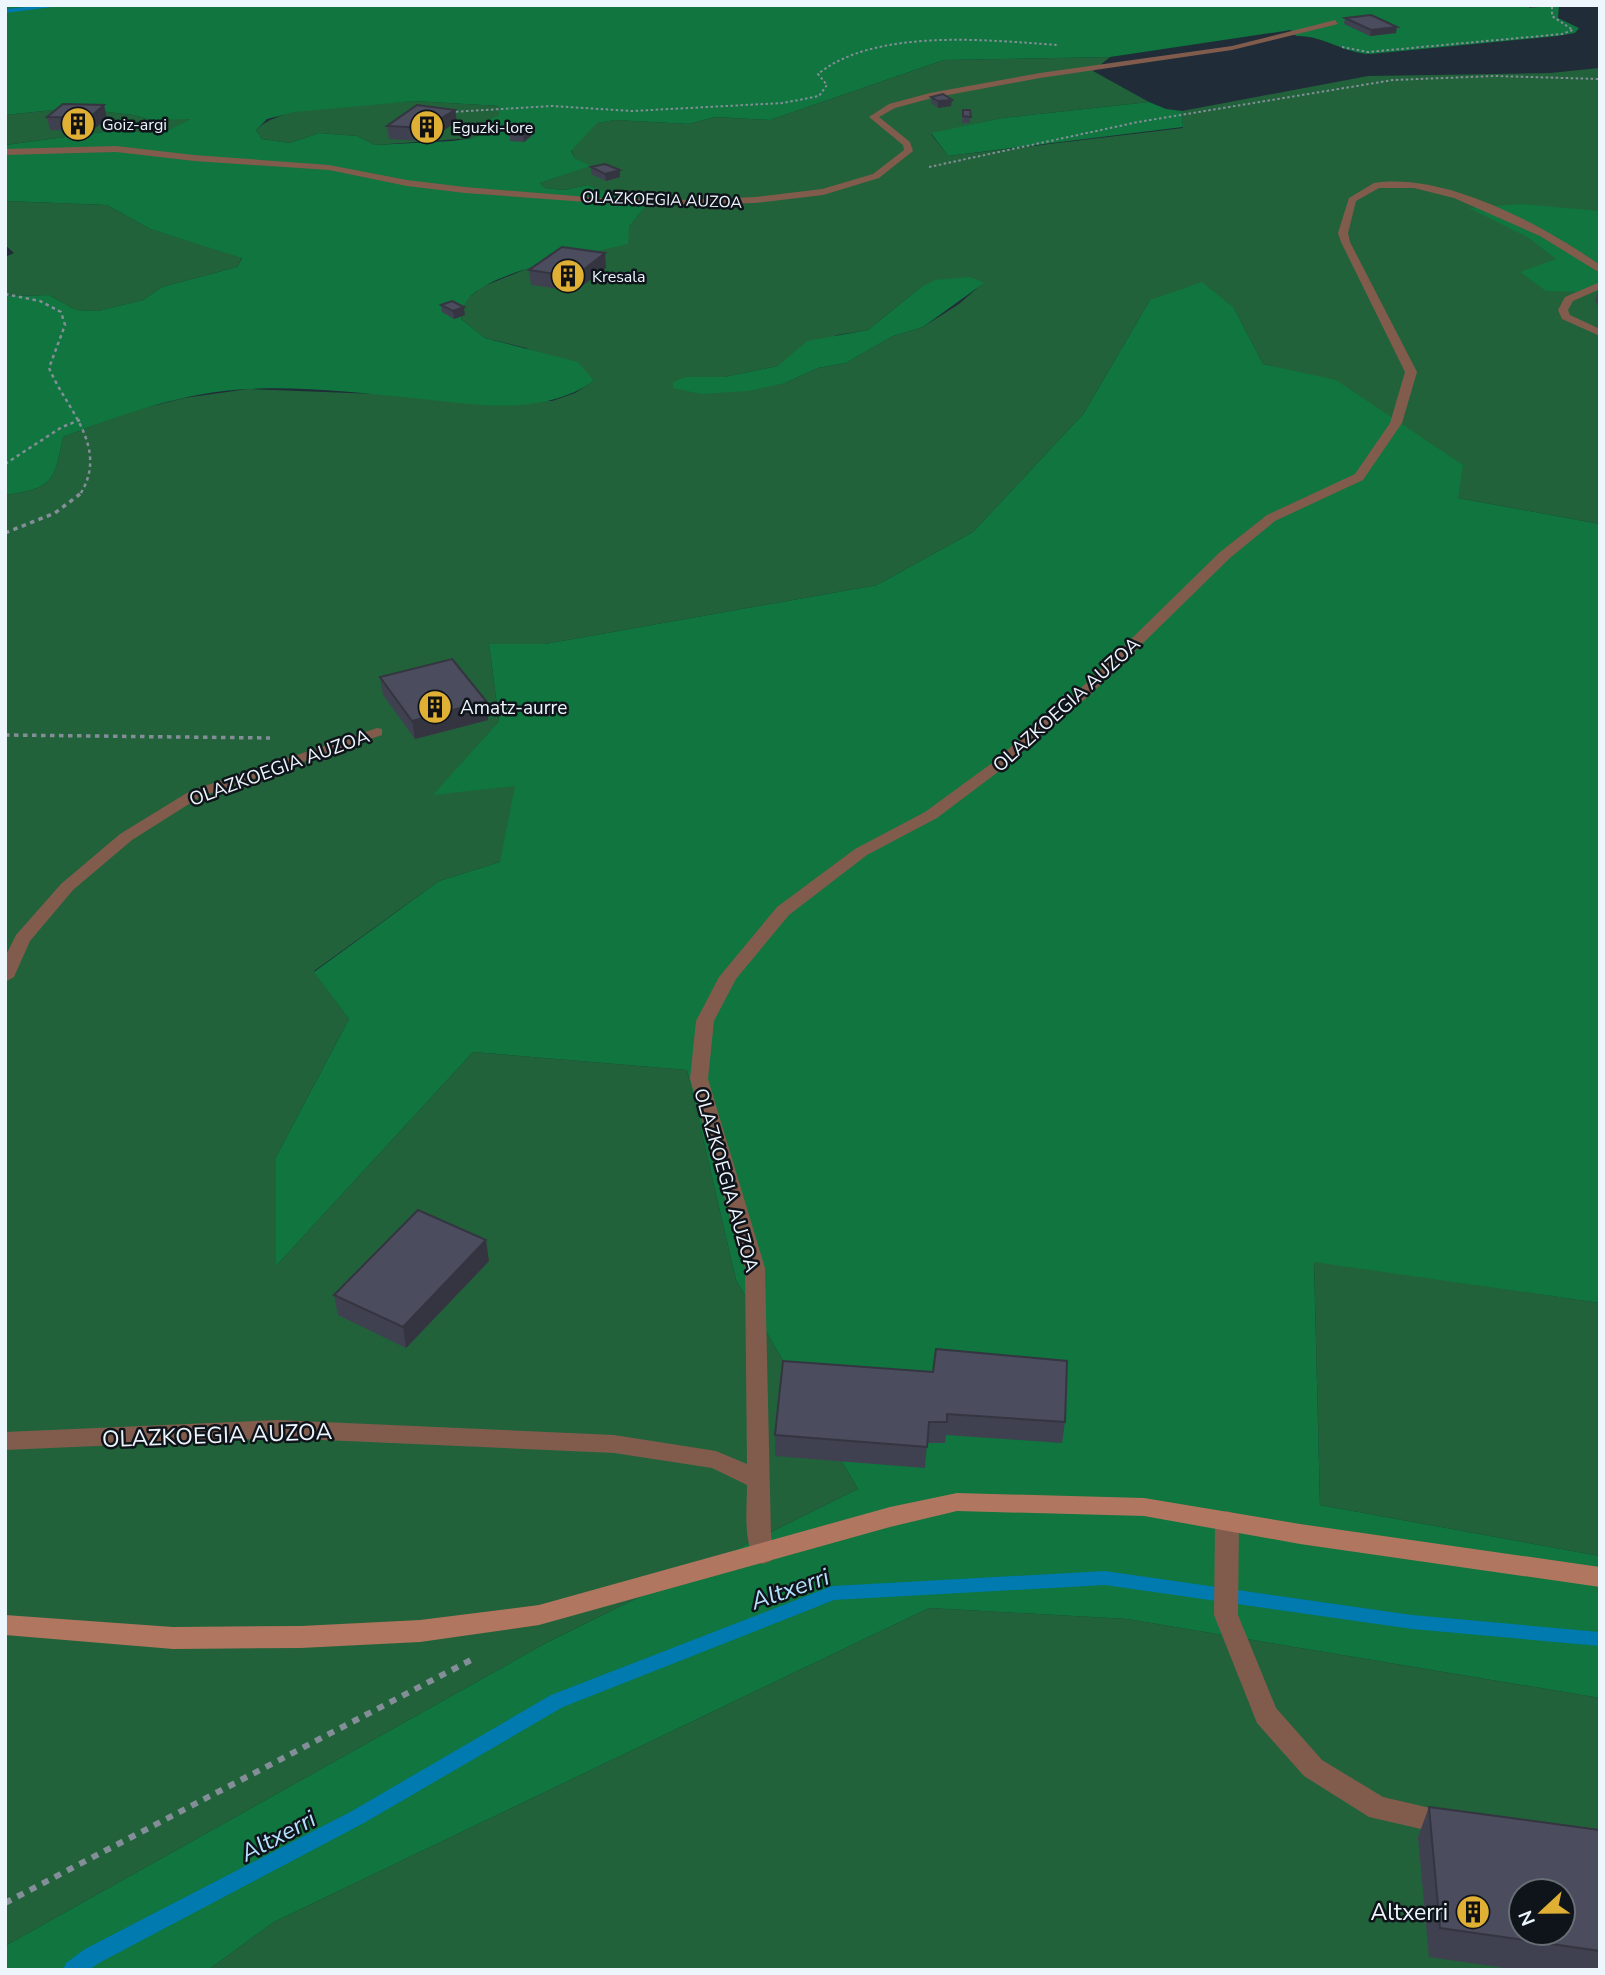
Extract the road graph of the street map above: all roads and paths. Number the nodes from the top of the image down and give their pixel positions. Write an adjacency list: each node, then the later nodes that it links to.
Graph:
1 (1552, 5): 3 (path)
2 (1335, 22): 3 (street, OLAZKOEGIA AUZOA)
3 (1303, 30): 7 (street, OLAZKOEGIA AUZOA)
4 (1062, 46): 6 (path)
5 (1600, 79): 8 (path)
6 (444, 112)
7 (5, 152)
8 (920, 169)
9 (1600, 270): 21 (street, OLAZKOEGIA AUZOA)
10 (1600, 285): 12 (street)
11 (5, 294): 13 (path)
12 (1600, 333)
13 (80, 421): 14 (path); 15 (path)
14 (5, 464)
15 (5, 533)
16 (377, 732): 18 (street, OLAZKOEGIA AUZOA)
17 (5, 735): 18 (path)
18 (332, 748): 19 (street, OLAZKOEGIA AUZOA)
19 (5, 977)
20 (5, 1441): 21 (street, OLAZKOEGIA AUZOA)
21 (758, 1480): 23 (street, OLAZKOEGIA AUZOA)
22 (1227, 1521): 23 (street); 24 (street); 27 (street)
23 (763, 1554): 25 (street)
24 (1600, 1577)
25 (5, 1625)
26 (475, 1657): 28 (path)
27 (1472, 1826)
28 (5, 1903)

